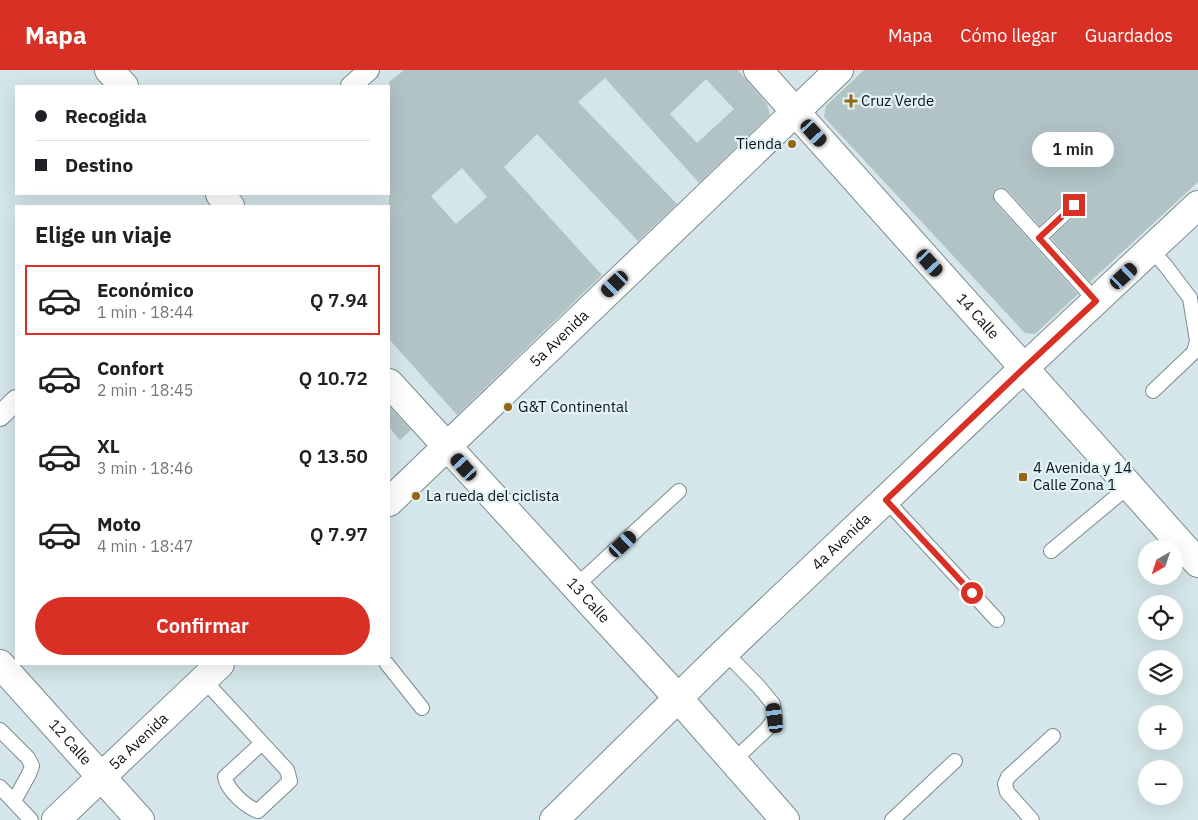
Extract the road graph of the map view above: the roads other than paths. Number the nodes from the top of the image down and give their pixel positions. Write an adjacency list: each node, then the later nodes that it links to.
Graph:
1 (109, 70): 5 (street)
2 (369, 70): 6 (street)
3 (758, 70): 7 (street, 14 Calle)
4 (839, 70): 7 (street, 5a Avenida)
5 (123, 85)
6 (352, 85)
7 (795, 112): 14 (street, 14 Calle); 19 (street, 5a Avenida)
8 (1001, 196): 11 (lane)
9 (1074, 205): 11 (lane)
10 (1198, 206): 12 (street, 4a Avenida)
11 (1039, 238): 13 (lane)
12 (1151, 250): 13 (street, 4a Avenida); 16 (lane)
13 (1096, 301): 14 (street, 4a Avenida)
14 (1024, 368): 20 (street, 14 Calle); 23 (street, 4a Avenida)
15 (390, 384): 19 (street, 13 Calle)
16 (1153, 391)
17 (15, 401): 18 (street)
18 (0, 416)
19 (446, 447): 22 (street, 5a Avenida); 26 (street, 13 Calle)
20 (1129, 486): 24 (lane); 25 (street, 14 Calle)
21 (679, 491): 26 (lane)
22 (390, 500)
23 (886, 500): 27 (lane); 28 (street, 4a Avenida)
24 (1051, 551)
25 (1198, 563)
26 (575, 587): 32 (street, 13 Calle)
27 (997, 620)
28 (725, 652): 32 (street, 4a Avenida); 37 (lane)
29 (388, 665): 33 (lane)
30 (212, 672): 36 (lane); 39 (street, 5a Avenida)
31 (4, 675): 39 (street, 12 Calle)
32 (678, 698): 37 (street, 13 Calle); 45 (street, 4a Avenida)
33 (422, 708)
34 (0, 730): 41 (lane)
35 (1053, 736): 48 (lane)
36 (262, 743): 36 (lane)
37 (733, 761): 46 (street, 13 Calle)
38 (955, 761): 47 (lane)
39 (101, 777): 43 (street, 5a Avenida); 44 (street, 12 Calle)
40 (0, 789): 41 (lane)
41 (14, 801): 42 (lane)
42 (31, 820)
43 (56, 820)
44 (140, 820)
45 (554, 820)
46 (785, 820)
47 (892, 820)
48 (1032, 820)

